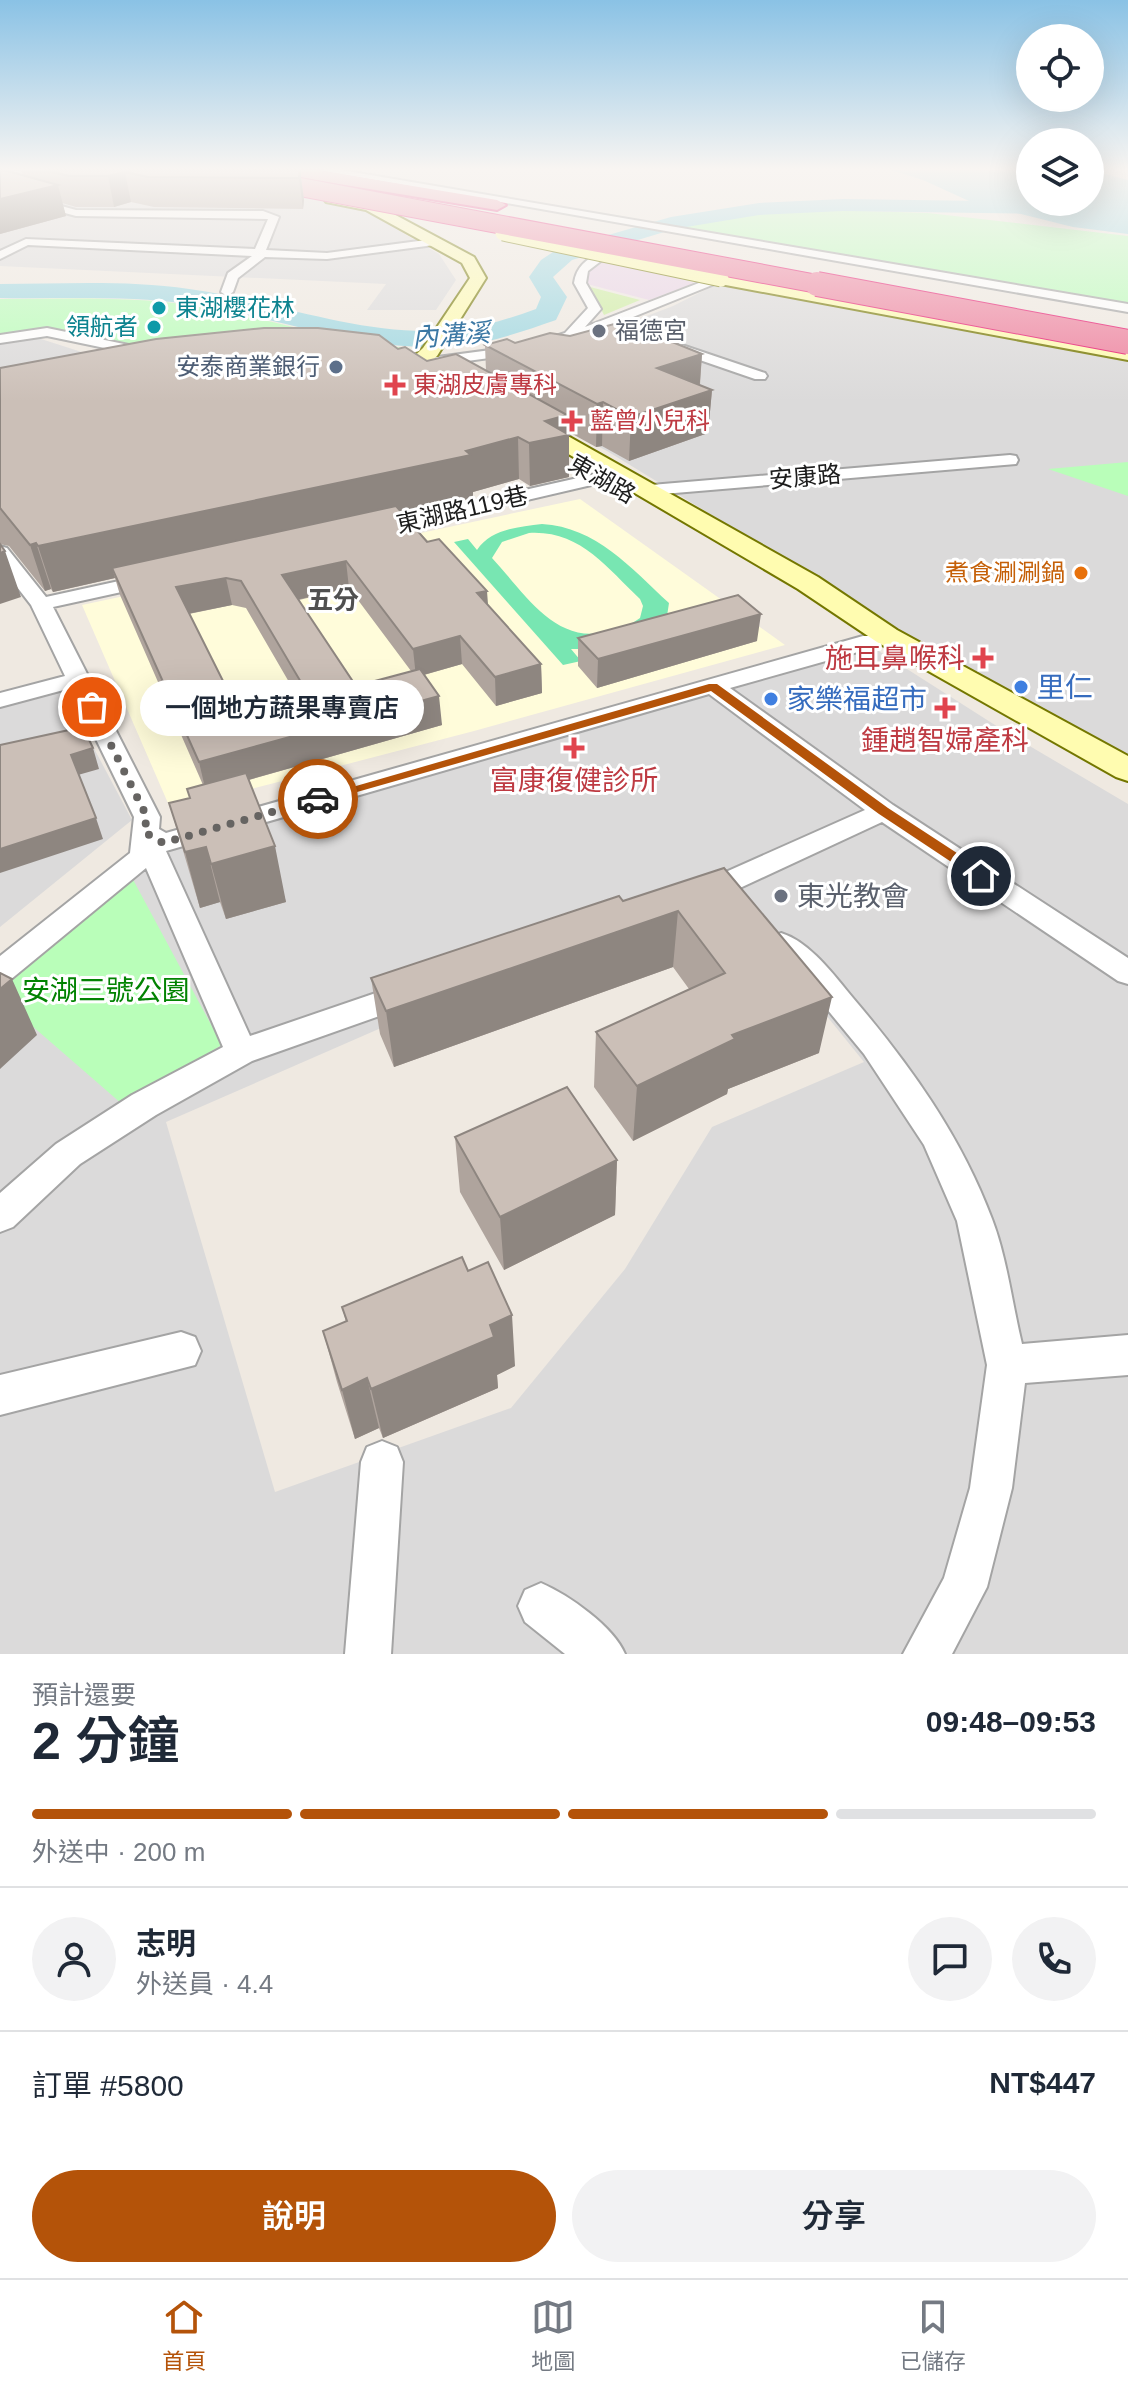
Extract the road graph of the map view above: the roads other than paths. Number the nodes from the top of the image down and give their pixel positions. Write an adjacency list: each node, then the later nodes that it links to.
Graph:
1 (136, 247): 12 (street)
2 (261, 247): 12 (street)
3 (394, 247): 12 (street)
4 (444, 247): 25 (street)
5 (565, 247): 13 (street, bridge)
6 (612, 247): 23 (highway, bridge)
7 (630, 247): 20 (street)
8 (652, 247): 19 (highway, bridge)
9 (702, 247): 16 (highway)
10 (749, 247): 15 (highway)
11 (774, 247): 15 (street)
12 (259, 253): 14 (street)
13 (721, 279): 17 (street); 26 (street)
14 (227, 292)
15 (1128, 310)
16 (1128, 320)
17 (606, 323): 18 (street); 20 (street)
18 (629, 331)
19 (1128, 332)
20 (565, 337): 24 (street)
21 (0, 339): 27 (street)
22 (658, 341): 30 (street)
23 (1128, 342)
24 (544, 345): 25 (street); 28 (street)
25 (419, 352): 31 (street)
26 (1128, 354)
27 (164, 363): 29 (street)
28 (494, 371)
29 (138, 373)
30 (760, 376)
31 (450, 385)
32 (1010, 460): 34 (street, 安康路)
33 (600, 478): 34 (street, 安康路); 34 (street, 東湖路); 35 (street, 東湖路119巷); 39 (street, 東湖路)
34 (651, 490): 43 (street, 東湖路)
35 (363, 533)
36 (0, 552): 38 (street)
37 (170, 575): 38 (street)
38 (41, 604): 40 (street)
39 (871, 641): 41 (street); 44 (street, 東湖路)
40 (78, 679): 42 (street); 46 (street)
41 (713, 687): 45 (street); 46 (street)
42 (0, 700)
43 (1128, 770)
44 (1128, 788)
45 (884, 811): 48 (street); 50 (street)
46 (144, 832): 49 (street); 52 (street)
47 (674, 903): 48 (street)
48 (738, 905): 56 (street)
49 (0, 972)
50 (1128, 973)
51 (435, 985): 52 (street)
52 (241, 1052): 53 (street)
53 (0, 1216)
54 (181, 1351): 57 (street)
55 (1128, 1355): 56 (street)
56 (1007, 1365): 62 (street)
57 (0, 1395)
58 (382, 1462): 60 (street)
59 (541, 1606): 61 (street)
60 (368, 1654)
61 (602, 1654)
62 (926, 1654)

